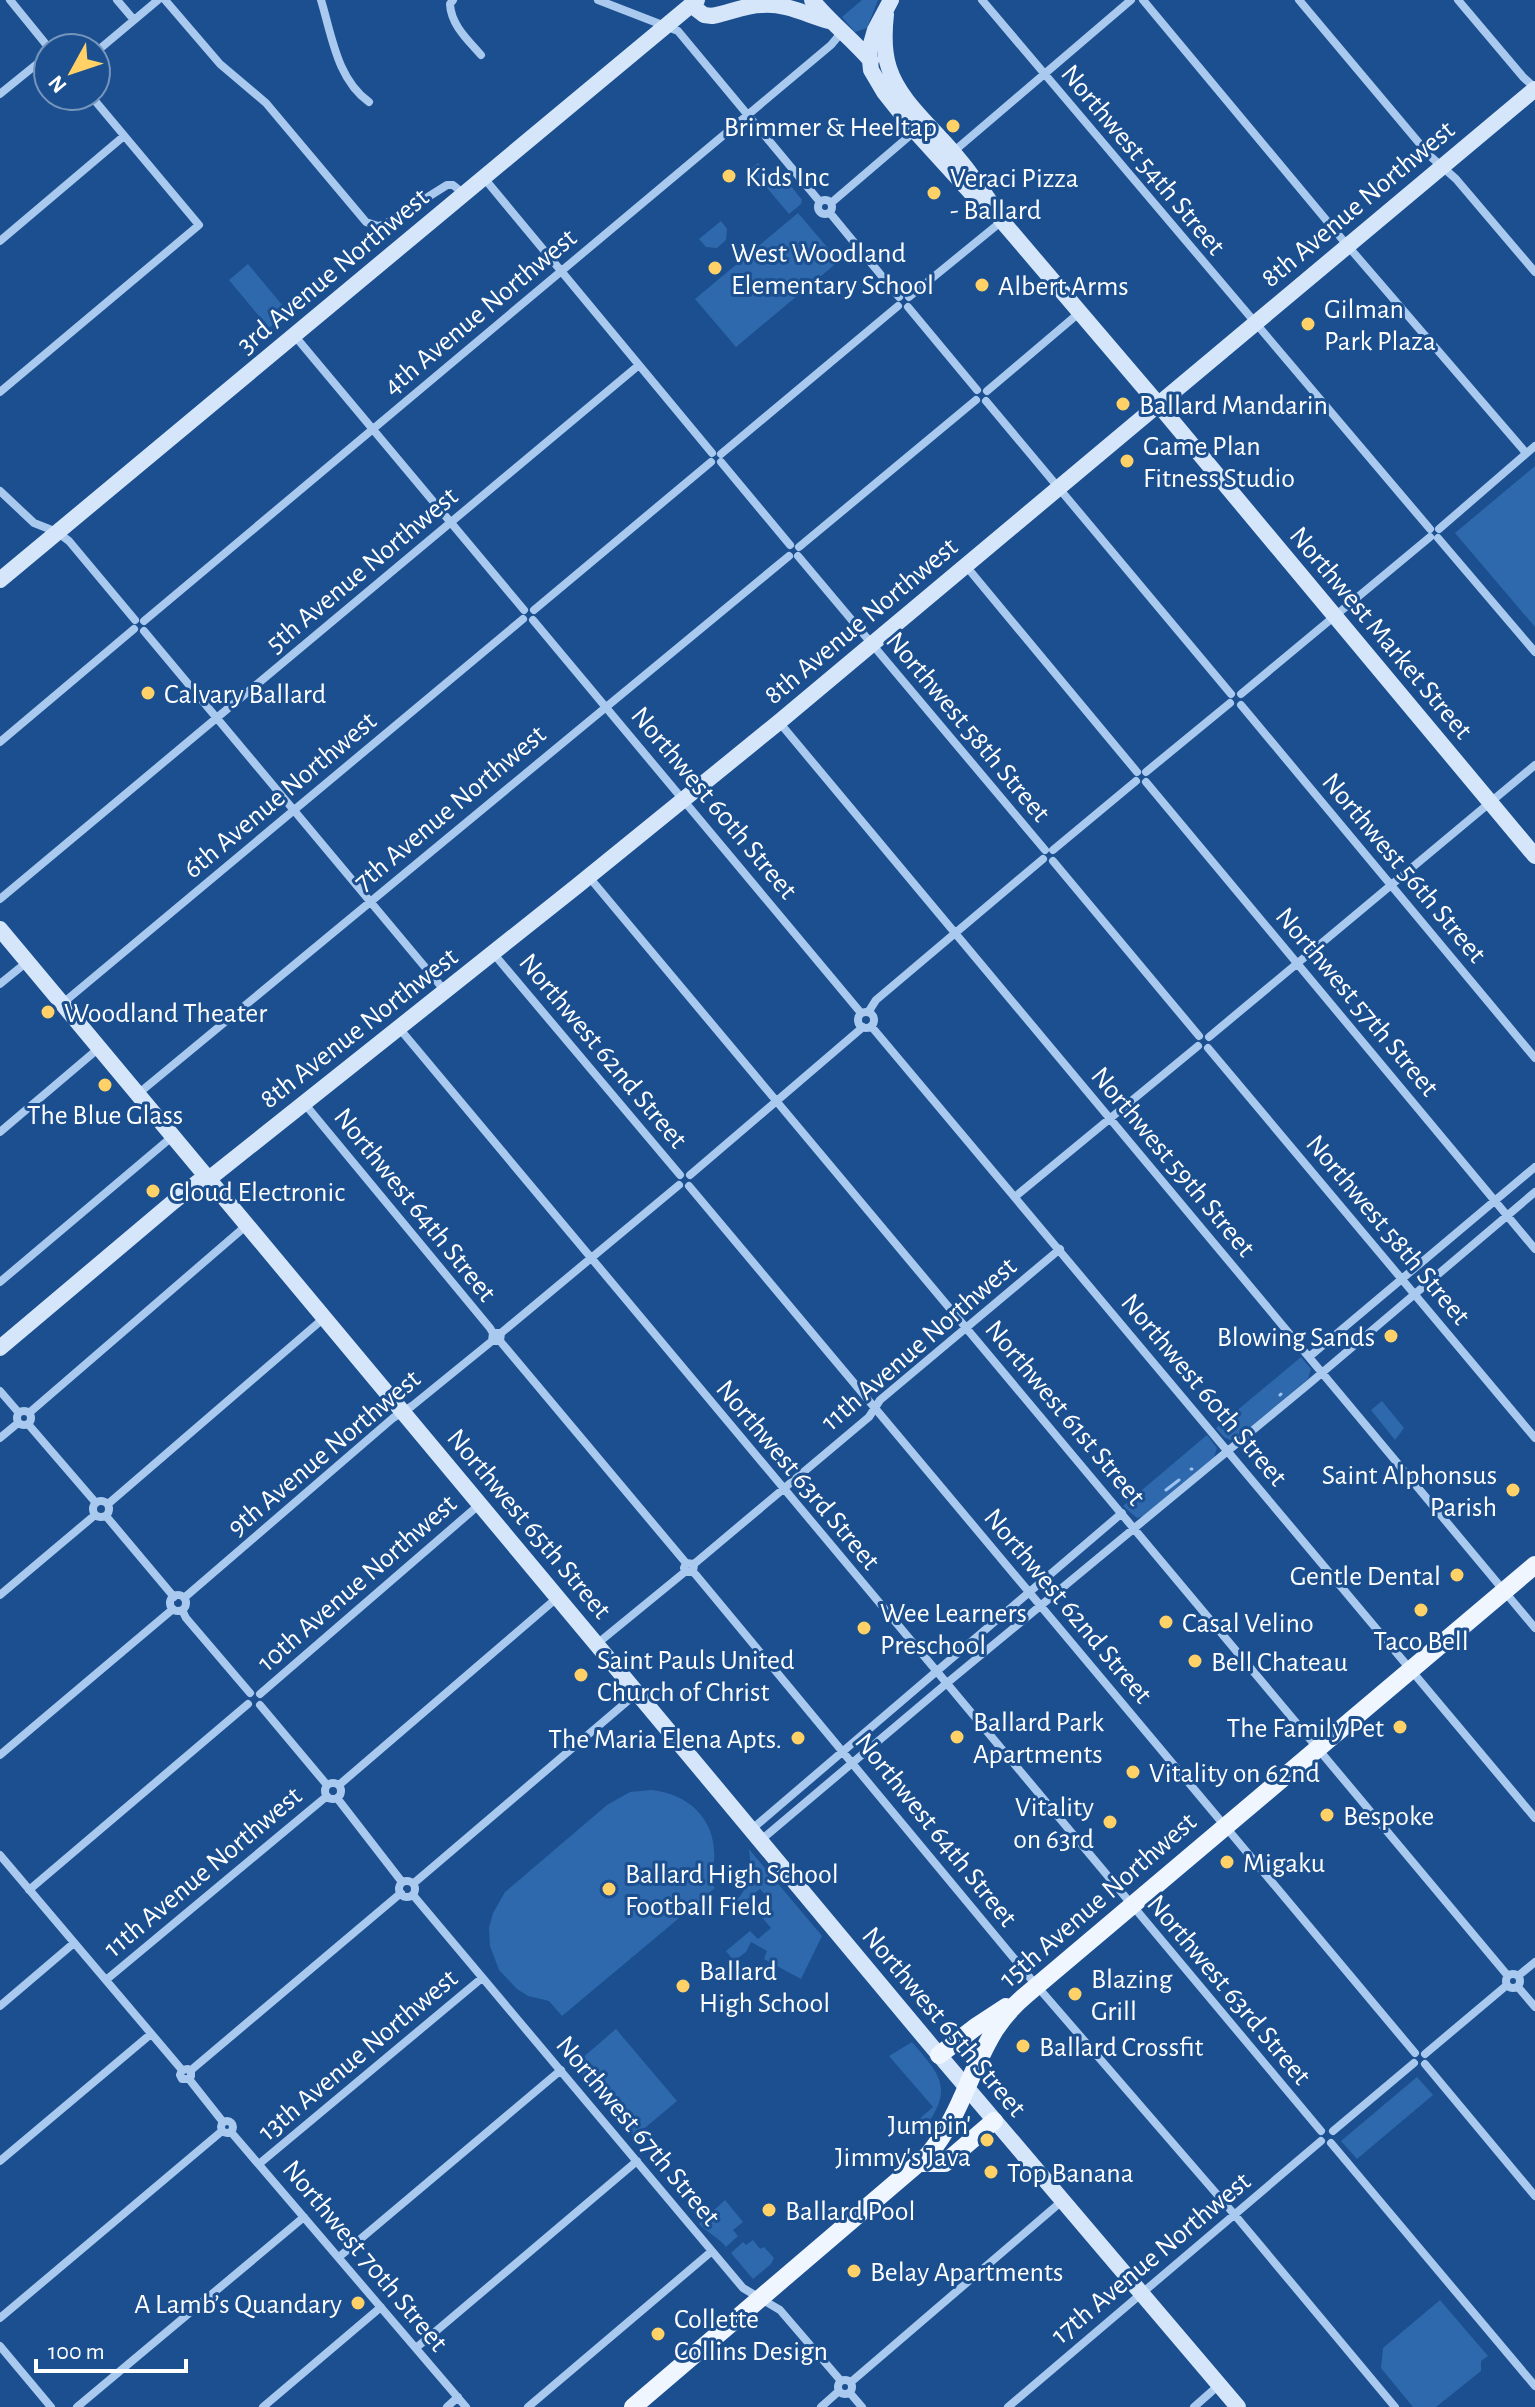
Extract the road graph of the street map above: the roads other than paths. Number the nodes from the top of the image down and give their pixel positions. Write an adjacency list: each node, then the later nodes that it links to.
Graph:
1 (10, 0): 19 (street)
2 (117, 0): 16 (street)
3 (158, 0): 16 (street)
4 (165, 0): 37 (street)
5 (321, 0): 28 (street)
6 (453, 0): 21 (street)
7 (598, 0): 17 (street)
8 (812, 0): 18 (main road)
9 (982, 0): 24 (street, Northwest 54th Street)
10 (1131, 0): 24 (street)
11 (1143, 0): 43 (street)
12 (1299, 0): 35 (street)
13 (1458, 0): 25 (street)
14 (694, 3): 17 (main road, 3rd Avenue Northwest); 18 (main road)
15 (888, 7): 22 (main road, Northwest Market Street); 29 (main road, Northwest Market Street)
16 (134, 20): 20 (street)
17 (666, 25): 31 (street); 36 (main road, 3rd Avenue Northwest)
18 (835, 27): 22 (main road); 26 (main road); 31 (street, 4th Avenue Northwest)
19 (36, 32)
20 (112, 39)
21 (481, 55)
22 (870, 60): 26 (main road, Northwest Market Street); 29 (main road)
23 (32, 68): 27 (street)
24 (1044, 75): 34 (street); 48 (street, Northwest 54th Street)
25 (1535, 89): 35 (main road, 8th Avenue Northwest)
26 (884, 92): 32 (main road, Northwest Market Street)
27 (0, 94)
28 (369, 102)
29 (911, 103): 34 (main road, Northwest Market Street)
30 (104, 112): 33 (street)
31 (747, 114): 38 (street); 44 (street, 4th Avenue Northwest)
32 (915, 131): 39 (street); 41 (main road, Northwest Market Street)
33 (124, 136): 42 (street); 51 (street)
34 (953, 152): 41 (main road, Northwest Market Street)
35 (1442, 167): 43 (main road, 8th Avenue Northwest); 45 (street)
36 (484, 178): 37 (main road, 3rd Avenue Northwest); 44 (street, Northwest 58th Street)
37 (464, 194): 49 (main road, 3rd Avenue Northwest)
38 (820, 202): 39 (street); 40 (street)
39 (831, 203): 40 (street)
40 (830, 213): 46 (street)
41 (1002, 221): 46 (street); 47 (main road, Northwest Market Street)
42 (0, 241)
43 (1347, 245): 48 (main road, 8th Avenue Northwest); 56 (street)
44 (560, 271): 50 (street, Northwest 58th Street); 54 (street, 4th Avenue Northwest)
45 (1535, 272)
46 (904, 302): 52 (street); 57 (street)
47 (1079, 313): 52 (street, 7th Avenue Northwest); 53 (main road, Northwest Market Street)
48 (1254, 323): 53 (main road, 8th Avenue Northwest); 62 (street, Northwest 54th Street)
49 (294, 335): 54 (street); 61 (main road, 3rd Avenue Northwest)
50 (639, 365): 57 (street, Northwest 58th Street); 60 (street, 5th Avenue Northwest)
51 (0, 392)
52 (981, 395): 58 (street); 63 (street, 7th Avenue Northwest)
53 (1158, 404): 58 (main road, 8th Avenue Northwest); 68 (main road, Northwest Market Street)
54 (372, 429): 60 (street); 70 (street, 4th Avenue Northwest)
55 (1535, 446): 56 (street)
56 (1526, 453): 62 (street)
57 (716, 458): 63 (street, Northwest 58th Street); 66 (street)
58 (1059, 488): 64 (main road, 8th Avenue Northwest); 74 (street)
59 (0, 491): 61 (street)
60 (451, 522): 67 (street); 77 (street, 5th Avenue Northwest)
61 (57, 532): 65 (main road, 3rd Avenue Northwest); 70 (street)
62 (1434, 533): 68 (street); 72 (street, Northwest 54th Street)
63 (794, 551): 71 (street, Northwest 58th Street); 76 (street, 7th Avenue Northwest)
64 (965, 566): 71 (main road, 8th Avenue Northwest); 81 (street, Northwest 57th Street)
65 (0, 580)
66 (534, 610): 67 (street); 69 (street)
67 (523, 614): 69 (street); 84 (street, 6th Avenue Northwest)
68 (1335, 616): 73 (street); 83 (main road, Northwest Market Street)
69 (533, 620): 76 (street, Northwest 60th Street)
70 (139, 625): 77 (street); 79 (street, 4th Avenue Northwest)
71 (872, 644): 78 (main road, 8th Avenue Northwest); 85 (street, Northwest 58th Street)
72 (1535, 652)
73 (1241, 694): 74 (street); 75 (street)
74 (1230, 698): 75 (street); 81 (street)
75 (1241, 705): 88 (street, Northwest 56th Street)
76 (605, 706): 82 (street, Northwest 60th Street); 90 (street, 7th Avenue Northwest)
77 (217, 718): 84 (street); 89 (street, 5th Avenue Northwest)
78 (779, 722): 82 (main road, 8th Avenue Northwest); 92 (street, Northwest 59th Street)
79 (0, 742)
80 (1535, 765): 83 (street)
81 (1141, 777): 85 (street); 95 (street, Northwest 57th Street)
82 (684, 800): 87 (main road, 8th Avenue Northwest); 99 (street, Northwest 60th Street)
83 (1490, 802): 86 (main road, Northwest Market Street); 88 (street)
84 (294, 810): 90 (street); 98 (street, 6th Avenue Northwest)
85 (1047, 853): 92 (street); 102 (street, Northwest 58th Street)
86 (1535, 856)
87 (589, 877): 93 (main road, 8th Avenue Northwest); 106 (street, Northwest 61st Street)
88 (1391, 886): 95 (street); 104 (street, Northwest 56th Street)
89 (0, 899)
90 (370, 901): 97 (street); 105 (street, 7th Avenue Northwest)
91 (0, 929): 94 (main road, Northwest 65th Street)
92 (954, 932): 99 (street); 108 (street, Northwest 59th Street)
93 (493, 953): 97 (main road, 8th Avenue Northwest); 113 (street, Northwest 62nd Street)
94 (28, 962): 96 (street); 98 (main road, Northwest 65th Street)
95 (1298, 964): 102 (street); 116 (street, Northwest 57th Street)
96 (0, 984)
97 (445, 991): 100 (main road, 8th Avenue Northwest)
98 (63, 1003): 103 (main road, Northwest 65th Street)
99 (865, 1012): 101 (street)
100 (399, 1027): 107 (main road, 8th Avenue Northwest); 121 (street, Northwest 63rd Street)
101 (867, 1027): 106 (street, 9th Avenue Northwest); 115 (street, Northwest 60th Street)
102 (1202, 1040): 108 (street); 122 (street, Northwest 58th Street)
103 (99, 1047): 105 (main road, Northwest 65th Street); 109 (street)
104 (1535, 1058)
105 (139, 1093): 110 (main road, Northwest 65th Street)
106 (776, 1101): 113 (street, 9th Avenue Northwest); 126 (street, Northwest 61st Street)
107 (304, 1103): 112 (main road, 8th Avenue Northwest); 127 (street, Northwest 64th Street)
108 (1109, 1119): 115 (street); 129 (street, Northwest 59th Street)
109 (0, 1132)
110 (174, 1135): 112 (main road, Northwest 65th Street); 123 (street)
111 (1535, 1167): 116 (street)
112 (210, 1178): 118 (main road, Northwest 65th Street); 128 (main road, 8th Avenue Northwest); 130 (main road, 8th Avenue Northwest)
113 (684, 1180): 121 (street, 9th Avenue Northwest); 133 (street, Northwest 62nd Street)
114 (1535, 1192): 117 (street)
115 (1016, 1196): 119 (street, Northwest 60th Street)
116 (1495, 1201): 117 (street, Northwest 57th Street); 122 (street)
117 (1507, 1216): 120 (street, Northwest 57th Street); 124 (street)
118 (247, 1224): 125 (main road, Northwest 65th Street); 136 (street)
119 (1060, 1249): 126 (street, 11th Avenue Northwest); 140 (street, Northwest 60th Street)
120 (1535, 1249)
121 (590, 1258): 127 (street, 9th Avenue Northwest); 141 (street, Northwest 63rd Street)
122 (1402, 1279): 124 (street, Northwest 58th Street); 129 (street)
123 (0, 1282)
124 (1415, 1294): 131 (street); 139 (street, Northwest 58th Street)
125 (325, 1317): 134 (main road, Northwest 65th Street); 143 (street)
126 (967, 1327): 133 (street, 11th Avenue Northwest); 145 (street, Northwest 61st Street)
127 (497, 1337): 134 (street, 9th Avenue Northwest); 150 (street, Northwest 64th Street)
128 (0, 1348)
129 (1309, 1357): 131 (street, Northwest 59th Street)
130 (0, 1360)
131 (1321, 1372): 140 (street); 151 (street, Northwest 59th Street)
132 (0, 1391): 135 (street)
133 (875, 1408): 141 (street, 11th Avenue Northwest); 152 (street, Northwest 62nd Street)
134 (403, 1412): 144 (main road, Northwest 65th Street); 155 (street, 9th Avenue Northwest)
135 (19, 1413): 136 (street); 137 (street)
136 (29, 1413): 137 (street)
137 (23, 1423): 138 (street); 142 (street)
138 (0, 1438)
139 (1535, 1438)
140 (1227, 1450): 148 (street); 160 (street, Northwest 60th Street)
141 (783, 1489): 150 (street, 11th Avenue Northwest); 161 (street, Northwest 63rd Street)
142 (96, 1503): 143 (street); 146 (street)
143 (108, 1504): 147 (street)
144 (480, 1504): 154 (main road, Northwest 65th Street); 165 (street, 10th Avenue Northwest)
145 (1122, 1513): 148 (street, Northwest 61st Street); 152 (street)
146 (95, 1515): 147 (street); 153 (street)
147 (106, 1516): 155 (street)
148 (1134, 1527): 156 (street); 168 (street, Northwest 61st Street)
149 (1535, 1565): 151 (main road, 15th Avenue Northwest)
150 (690, 1568): 159 (street, 11th Avenue Northwest); 169 (street, Northwest 64th Street)
151 (1504, 1591): 158 (street, Northwest 59th Street); 160 (main road, 15th Avenue Northwest)
152 (1029, 1592): 156 (street, Northwest 62nd Street); 161 (street)
153 (0, 1595)
154 (558, 1597): 159 (main road, Northwest 65th Street); 173 (street, 11th Avenue Northwest)
155 (179, 1598): 157 (street)
156 (1040, 1605): 162 (street); 177 (street, Northwest 62nd Street)
157 (177, 1610): 164 (street); 170 (street)
158 (1535, 1628)
159 (598, 1643): 163 (main road, Northwest 65th Street)
160 (1410, 1670): 168 (main road, 15th Avenue Northwest); 176 (street, Northwest 60th Street)
161 (937, 1671): 162 (street, Northwest 63rd Street); 169 (street)
162 (947, 1683): 171 (street); 185 (street, Northwest 63rd Street)
163 (638, 1692): 178 (main road, Northwest 65th Street); 181 (street)
164 (250, 1693): 165 (street); 166 (street)
165 (260, 1694): 167 (street)
166 (248, 1704): 167 (street); 182 (street, 10th Avenue Northwest)
167 (260, 1705): 172 (street)
168 (1317, 1748): 177 (main road, 15th Avenue Northwest); 189 (street, Northwest 61st Street)
169 (843, 1750): 171 (street, Northwest 64th Street); 178 (street)
170 (0, 1755)
171 (853, 1762): 178 (street); 191 (street, Northwest 64th Street)
172 (327, 1785): 173 (street); 174 (street)
173 (339, 1785): 175 (street)
174 (327, 1796): 175 (street); 190 (street, 11th Avenue Northwest)
175 (337, 1798): 180 (street)
176 (1535, 1818)
177 (1225, 1827): 185 (main road, 15th Avenue Northwest); 195 (street, Northwest 62nd Street)
178 (756, 1835): 196 (main road, Northwest 65th Street)
179 (0, 1855): 182 (street, Northwest 70th Street)
180 (402, 1882): 181 (street); 183 (street)
181 (414, 1883): 184 (street)
182 (29, 1890): 186 (street, Northwest 70th Street)
183 (401, 1893): 184 (street); 200 (street)
184 (413, 1895): 188 (street, Northwest 67th Street)
185 (1130, 1905): 191 (main road, 15th Avenue Northwest); 204 (street, Northwest 63rd Street)
186 (74, 1943): 190 (street, Northwest 70th Street); 192 (street, 11th Avenue Northwest)
187 (1535, 1962): 189 (street)
188 (482, 1978): 199 (street, Northwest 67th Street); 208 (street, 13th Avenue Northwest)
189 (1511, 1979): 193 (street); 195 (street)
190 (106, 1980): 194 (street, Northwest 70th Street)
191 (1031, 1990): 196 (main road); 201 (main road, 15th Avenue Northwest); 211 (street, Northwest 64th Street)
192 (0, 2006)
193 (1535, 2007)
194 (151, 2034): 200 (street, Northwest 70th Street); 205 (street)
195 (1420, 2053): 197 (street); 198 (street)
196 (939, 2055): 201 (main road, Northwest 65th Street)
197 (1414, 2063): 198 (street); 204 (street)
198 (1425, 2064): 209 (street)
199 (561, 2070): 206 (street, Northwest 67th Street); 214 (street)
200 (187, 2073): 203 (street, Northwest 70th Street)
201 (967, 2089): 202 (main road, Northwest 65th Street); 207 (main road, 15th Avenue Northwest)
202 (994, 2121): 207 (main road); 210 (main road, Northwest 65th Street)
203 (225, 2128): 208 (street, Northwest 70th Street); 218 (street, 13th Avenue Northwest)
204 (1325, 2139): 211 (street, 17th Avenue Northwest); 224 (street, Northwest 63rd Street)
205 (0, 2161)
206 (637, 2161): 213 (street, Northwest 67th Street); 220 (street)
207 (920, 2163): 216 (main road, 15th Avenue Northwest)
208 (259, 2164): 212 (street, Northwest 70th Street)
209 (1535, 2196)
210 (1062, 2201): 215 (main road, Northwest 65th Street); 222 (street)
211 (1234, 2214): 215 (street, 17th Avenue Northwest); 240 (street, Northwest 64th Street)
212 (304, 2217): 214 (street, Northwest 70th Street); 229 (street)
213 (712, 2251): 216 (street, Northwest 67th Street); 233 (street)
214 (339, 2257): 217 (street, Northwest 70th Street)
215 (1141, 2294): 223 (main road, Northwest 65th Street); 237 (street, 17th Avenue Northwest)
216 (760, 2298): 221 (street, Northwest 67th Street); 234 (main road, 15th Avenue Northwest)
217 (381, 2307): 220 (street, Northwest 70th Street); 230 (street)
218 (0, 2318)
219 (0, 2346): 228 (street)
220 (416, 2348): 227 (street, Northwest 70th Street)
221 (841, 2381): 222 (street); 225 (street)
222 (851, 2382): 226 (street)
223 (1219, 2385): 238 (street); 239 (main road, Northwest 65th Street)
224 (1535, 2386)
225 (839, 2391): 226 (street); 235 (street)
226 (850, 2393): 236 (street)
227 (458, 2397): 231 (street); 232 (street, Northwest 70th Street)
228 (51, 2407)
229 (77, 2407)
230 (263, 2407)
231 (447, 2407)
232 (466, 2407)
233 (528, 2407)
234 (633, 2407)
235 (821, 2407)
236 (862, 2407)
237 (1008, 2407)
238 (1194, 2407)
239 (1238, 2407)
240 (1395, 2407)

